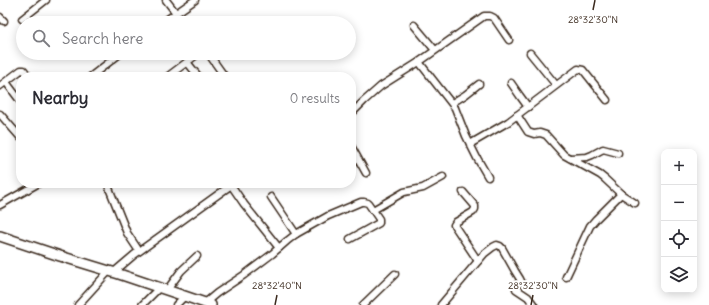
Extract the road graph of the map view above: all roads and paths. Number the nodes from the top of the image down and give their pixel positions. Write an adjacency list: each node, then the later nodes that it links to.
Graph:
1 (46, 0): 5 (street)
2 (166, 0): 4 (street)
3 (196, 0): 4 (street)
4 (176, 14): 6 (street)
5 (26, 16)
6 (173, 16)
7 (414, 25): 9 (street)
8 (509, 40): 9 (street)
9 (435, 50): 15 (street)
10 (530, 53): 24 (street)
11 (112, 60): 16 (street)
12 (190, 60): 14 (street)
13 (213, 60): 19 (street)
14 (187, 62): 17 (street); 18 (street)
15 (419, 62): 28 (street); 30 (street)
16 (96, 72)
17 (174, 72)
18 (195, 72)
19 (221, 72)
20 (16, 74): 21 (street)
21 (6, 82): 25 (street); 26 (street)
22 (511, 83): 29 (street)
23 (479, 84): 28 (street)
24 (556, 85): 27 (street); 29 (street)
25 (0, 86)
26 (16, 95)
27 (607, 100)
28 (452, 103): 34 (street)
29 (528, 107): 32 (street)
30 (356, 109)
31 (0, 114): 33 (street)
32 (517, 115): 34 (street); 37 (street)
33 (16, 128)
34 (470, 144): 40 (street)
35 (618, 153): 37 (street)
36 (356, 155): 38 (street)
37 (568, 158): 46 (street)
38 (366, 173)
39 (443, 177): 50 (street)
40 (488, 177)
41 (30, 188): 49 (street)
42 (109, 188): 55 (street)
43 (226, 188): 55 (street)
44 (235, 188): 54 (street)
45 (463, 192): 57 (street)
46 (620, 194): 48 (street); 60 (street)
47 (271, 197): 51 (street)
48 (635, 203)
49 (0, 205)
50 (373, 210): 51 (street); 53 (street)
51 (296, 234): 54 (street)
52 (0, 236): 58 (street)
53 (350, 240)
54 (279, 248): 63 (street)
55 (139, 251): 58 (street)
56 (197, 256): 61 (street)
57 (478, 261): 68 (street); 69 (street)
58 (112, 272): 61 (street); 64 (street)
59 (395, 274): 67 (street)
60 (566, 276)
61 (163, 289): 62 (street); 65 (street)
62 (185, 296): 63 (street); 66 (street)
63 (208, 304)
64 (78, 305)
65 (142, 305)
66 (176, 305)
67 (363, 305)
68 (441, 305)
69 (534, 305)

